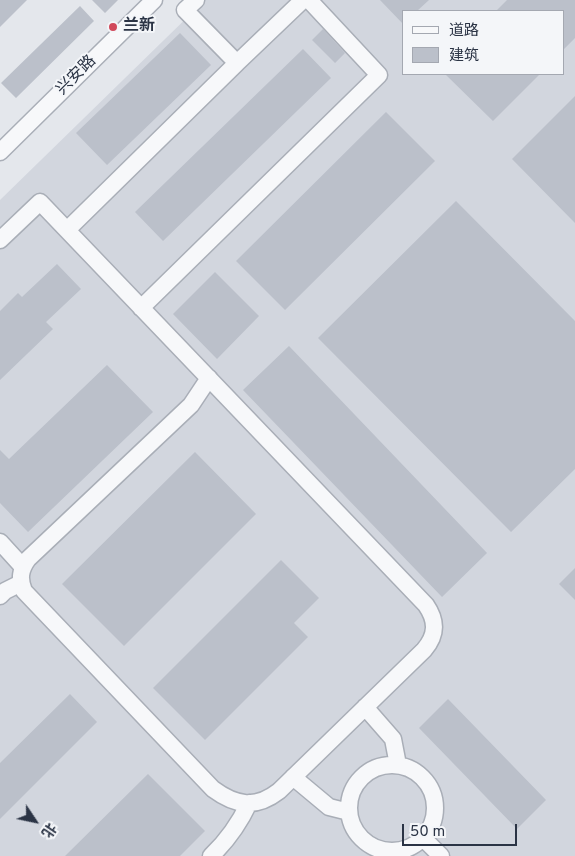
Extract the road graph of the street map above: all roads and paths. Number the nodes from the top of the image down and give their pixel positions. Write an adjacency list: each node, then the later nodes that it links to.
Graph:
1 (154, 0): 6 (street, 兴安路)
2 (196, 0): 5 (street)
3 (303, 0): 5 (street)
4 (309, 0): 9 (street)
5 (237, 63): 7 (street)
6 (0, 152)
7 (67, 230): 8 (street); 9 (street)
8 (0, 240)
9 (142, 308): 10 (street)
10 (209, 378): 12 (street); 15 (street)
11 (0, 542): 12 (street)
12 (22, 566): 13 (street)
13 (21, 583): 14 (street); 18 (street)
14 (0, 596)
15 (365, 707): 16 (street); 17 (street)
16 (398, 764): 19 (street); 20 (street)
17 (293, 777): 18 (street); 19 (street)
18 (249, 803): 21 (street)
19 (349, 812): 20 (street)
20 (423, 838): 22 (street)
21 (211, 856)
22 (441, 856)

